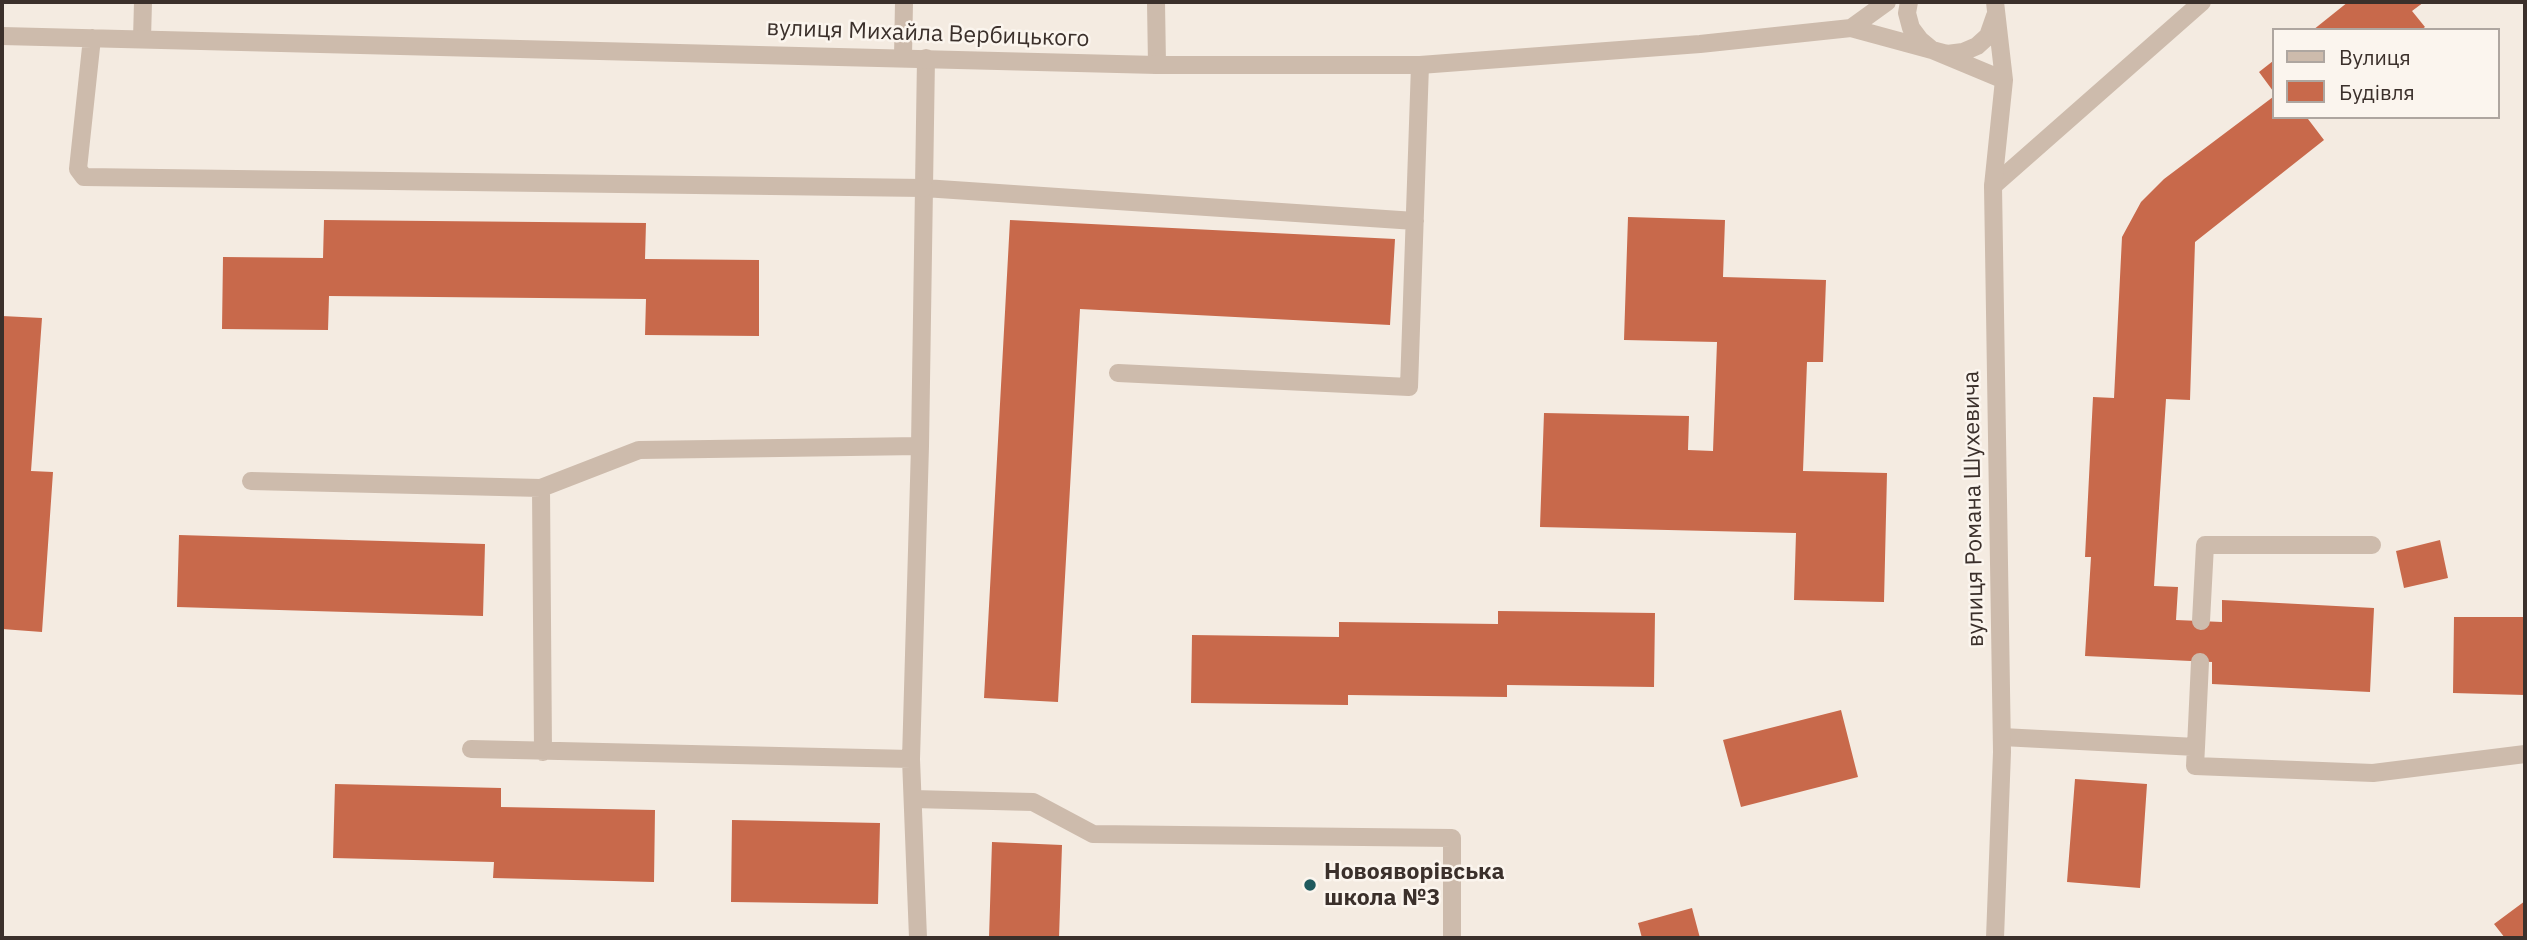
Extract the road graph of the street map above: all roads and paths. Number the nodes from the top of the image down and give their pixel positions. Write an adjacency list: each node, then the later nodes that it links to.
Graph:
1 (143, 2): 11 (street)
2 (904, 2): 13 (street)
3 (1156, 2): 15 (street)
4 (1887, 2): 8 (street, вулиця Михайла Вербицького)
5 (1909, 2): 12 (street)
6 (2202, 2): 18 (street)
7 (1995, 3): 12 (street); 17 (street, вулиця Романа Шухевича)
8 (1851, 28): 12 (street, вулиця Михайла Вербицького); 16 (street, вулиця Михайла Вербицького)
9 (2, 36): 10 (street, вулиця Михайла Вербицького)
10 (92, 38): 11 (street, вулиця Михайла Вербицького); 19 (street)
11 (142, 39): 13 (street, вулиця Михайла Вербицького)
12 (1932, 50): 17 (street)
13 (903, 57): 14 (street, вулиця Михайла Вербицького)
14 (926, 58): 15 (street, вулиця Михайла Вербицького); 19 (street)
15 (1157, 65): 16 (street, вулиця Михайла Вербицького)
16 (1420, 65): 20 (street)
17 (2004, 80): 18 (street, вулиця Романа Шухевича)
18 (1993, 186): 28 (street, вулиця Романа Шухевича)
19 (924, 187): 20 (street); 22 (street)
20 (1415, 221): 21 (street)
21 (1118, 373)
22 (920, 446): 24 (street); 33 (street)
23 (251, 481): 24 (street)
24 (541, 488): 31 (street)
25 (2372, 545): 26 (street)
26 (2201, 621)
27 (2200, 662): 29 (street)
28 (2002, 737): 29 (street); 37 (street, вулиця Романа Шухевича)
29 (2196, 747): 32 (street)
30 (471, 749): 31 (street)
31 (543, 752): 33 (street)
32 (2525, 754)
33 (911, 759): 34 (street)
34 (913, 799): 35 (street); 36 (street)
35 (918, 938)
36 (1452, 938)
37 (1995, 938)

